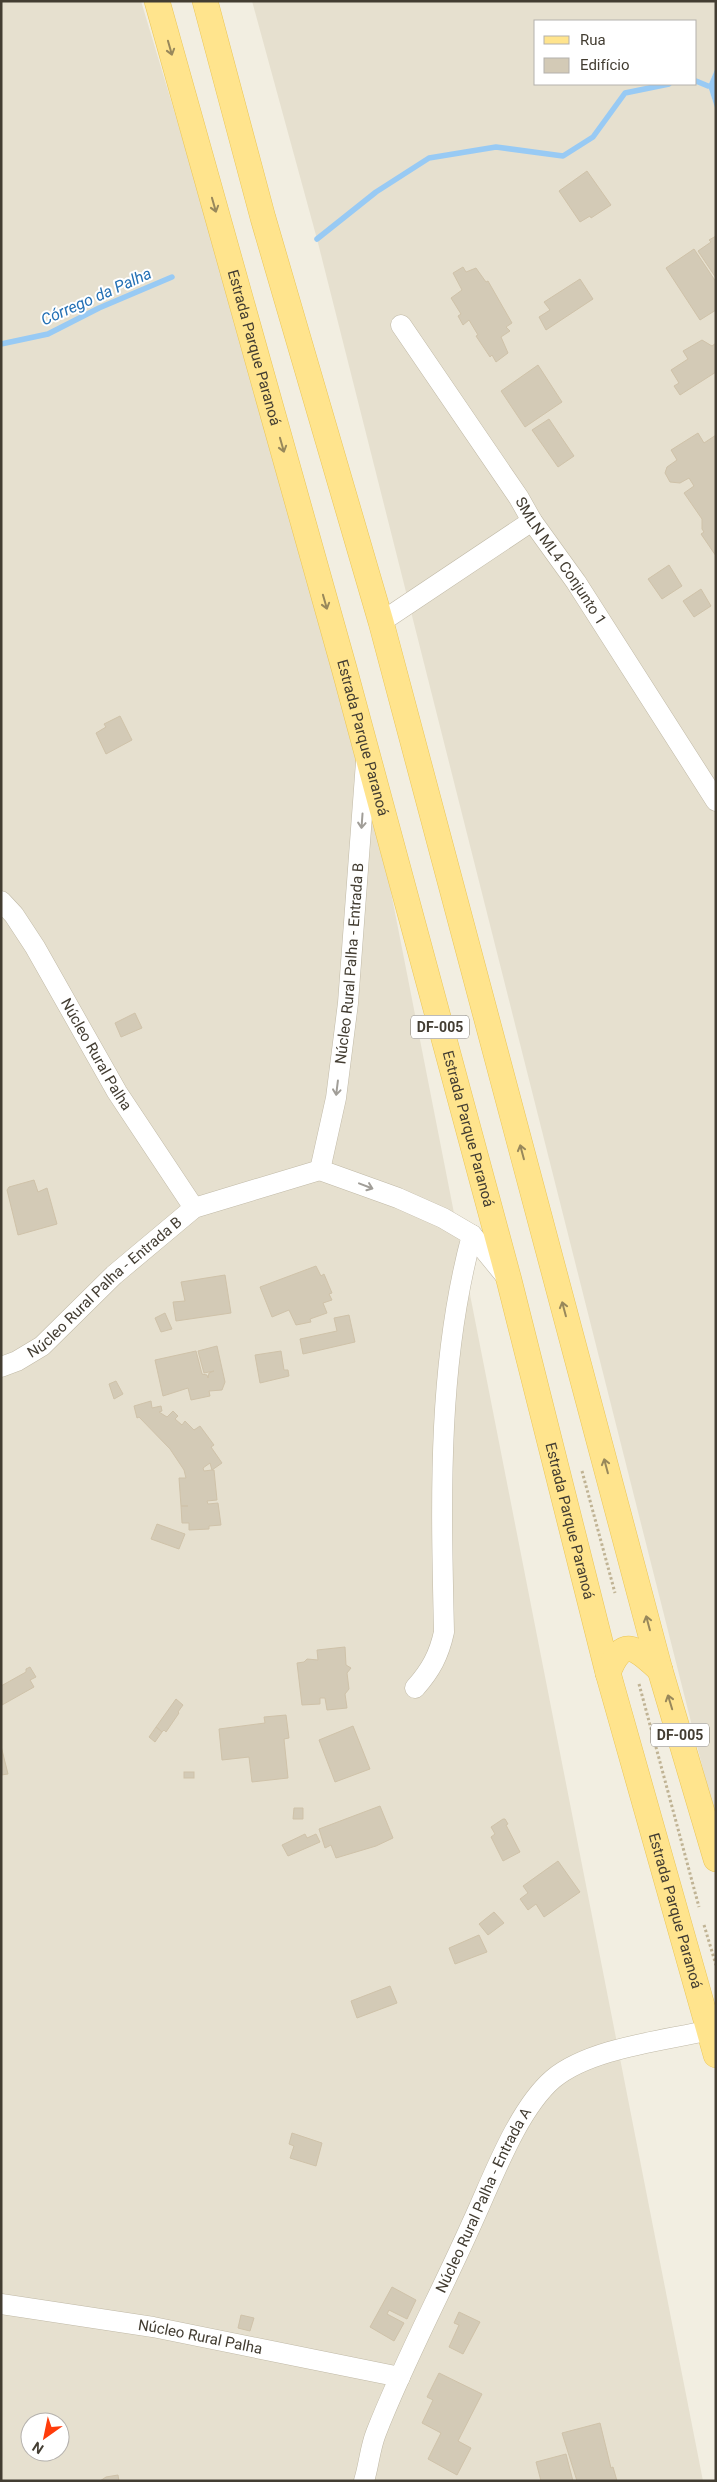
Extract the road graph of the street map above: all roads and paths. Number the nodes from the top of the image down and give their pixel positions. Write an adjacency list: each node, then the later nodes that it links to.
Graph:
1 (157, 1): 6 (main road, Estrada Parque Paranoá / DF-005, one-way to 6)
2 (205, 1): 5 (main road, DF-005)
3 (400, 325): 4 (street, SMLN ML4 Conjunto 1)
4 (532, 521): 5 (street); 7 (street, SMLN ML4 Conjunto 1)
5 (381, 622): 14 (main road, DF-005, one-way to 5)
6 (366, 755): 9 (street, Núcleo Rural Palha - Entrada B, one-way to 9); 12 (main road, Estrada Parque Paranoá / DF-005)
7 (716, 800)
8 (1, 901): 10 (street, Núcleo Rural Palha)
9 (320, 1170): 10 (street, Núcleo Rural Palha - Entrada B); 11 (street, one-way to 11)
10 (194, 1208): 13 (street, Núcleo Rural Palha - Entrada B)
11 (472, 1235): 12 (street); 16 (street)
12 (509, 1280): 15 (main road, Estrada Parque Paranoá / DF-005)
13 (1, 1367)
14 (660, 1670): 15 (main road); 17 (main road, DF-005, one-way to 14)
15 (608, 1673): 18 (main road, Estrada Parque Paranoá / DF-005)
16 (415, 1688)
17 (716, 1859)
18 (710, 2030): 19 (main road, Estrada Parque Paranoá / DF-005); 21 (street, Núcleo Rural Palha - Entrada A)
19 (716, 2055)
20 (1, 2304): 21 (street, Núcleo Rural Palha)
21 (400, 2377): 22 (street, Núcleo Rural Palha - Entrada A)
22 (364, 2481)

